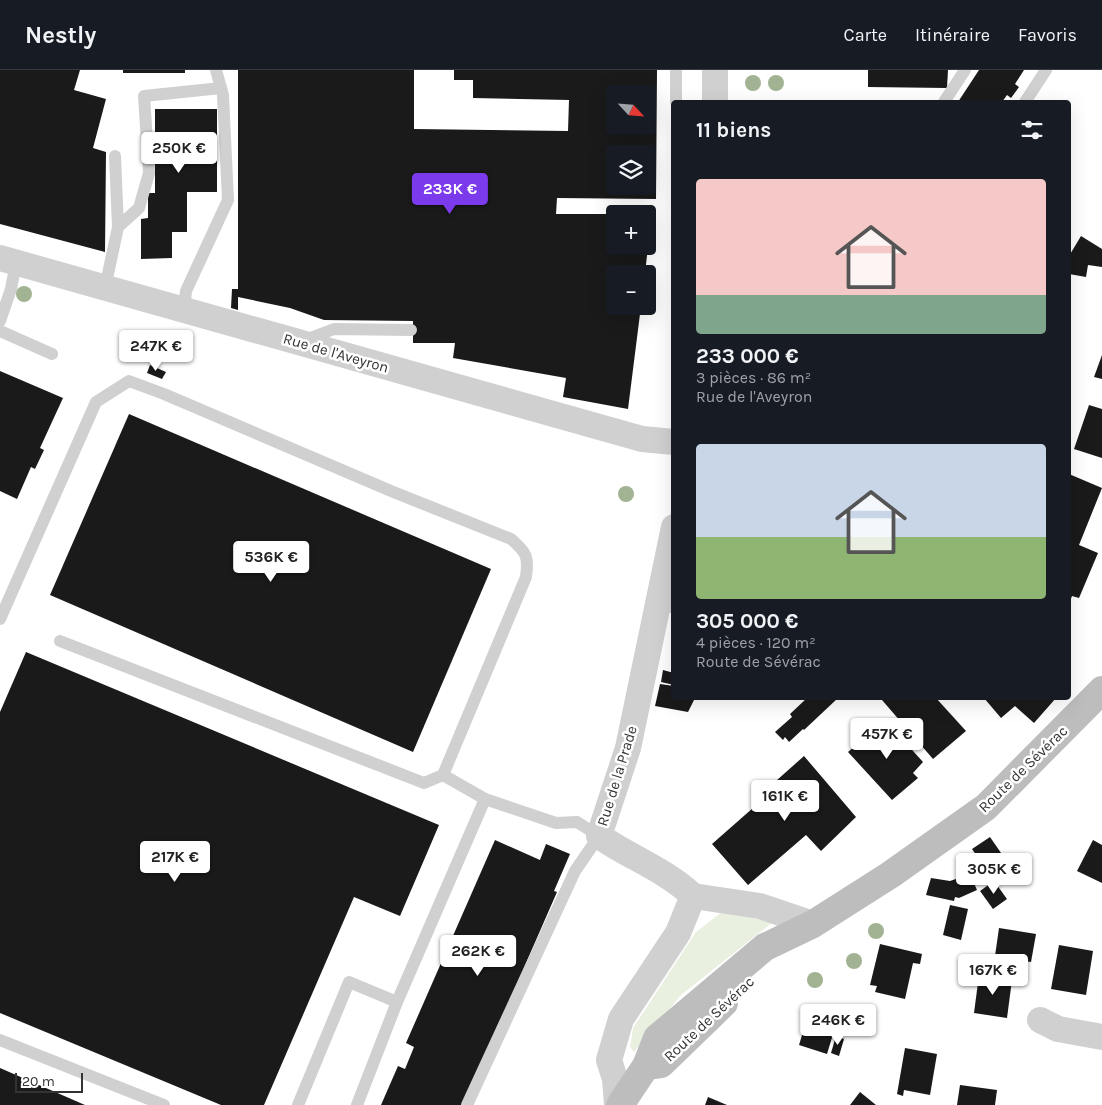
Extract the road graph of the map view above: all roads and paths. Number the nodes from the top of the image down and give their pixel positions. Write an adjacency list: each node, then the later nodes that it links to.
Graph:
1 (216, 70): 6 (lane)
2 (676, 70): 7 (lane)
3 (715, 70): 8 (street)
4 (965, 70): 9 (lane)
5 (1046, 70): 10 (lane)
6 (221, 88): 12 (lane); 15 (lane)
7 (676, 100)
8 (715, 100)
9 (945, 100)
10 (1026, 100)
11 (115, 156): 12 (lane)
12 (118, 227): 14 (lane)
13 (8, 261): 14 (street, Rue de l'Aveyron); 16 (lane)
14 (105, 288): 15 (street, Rue de l'Aveyron)
15 (184, 310): 19 (street, Rue de l'Aveyron)
16 (0, 320)
17 (411, 330): 19 (lane)
18 (0, 331): 20 (lane)
19 (299, 342): 21 (street, Rue de l'Aveyron)
20 (52, 354)
21 (671, 442)
22 (671, 558): 23 (street, Rue de la Prade)
23 (666, 607): 29 (street, Rue de la Prade)
24 (0, 619): 27 (lane)
25 (60, 641): 27 (lane)
26 (1102, 690): 31 (main road, Route de Sévérac)
27 (442, 775): 28 (lane)
28 (485, 799): 29 (lane); 32 (lane)
29 (599, 836): 30 (street, Rue de la Prade); 39 (lane)
30 (693, 896): 31 (street); 40 (street)
31 (813, 924): 40 (main road, Route de Sévérac)
32 (397, 1002): 37 (lane); 38 (lane)
33 (1040, 1020): 34 (street)
34 (1102, 1037)
35 (0, 1040): 36 (lane)
36 (164, 1105)
37 (298, 1105)
38 (357, 1105)
39 (467, 1105)
40 (618, 1105)

